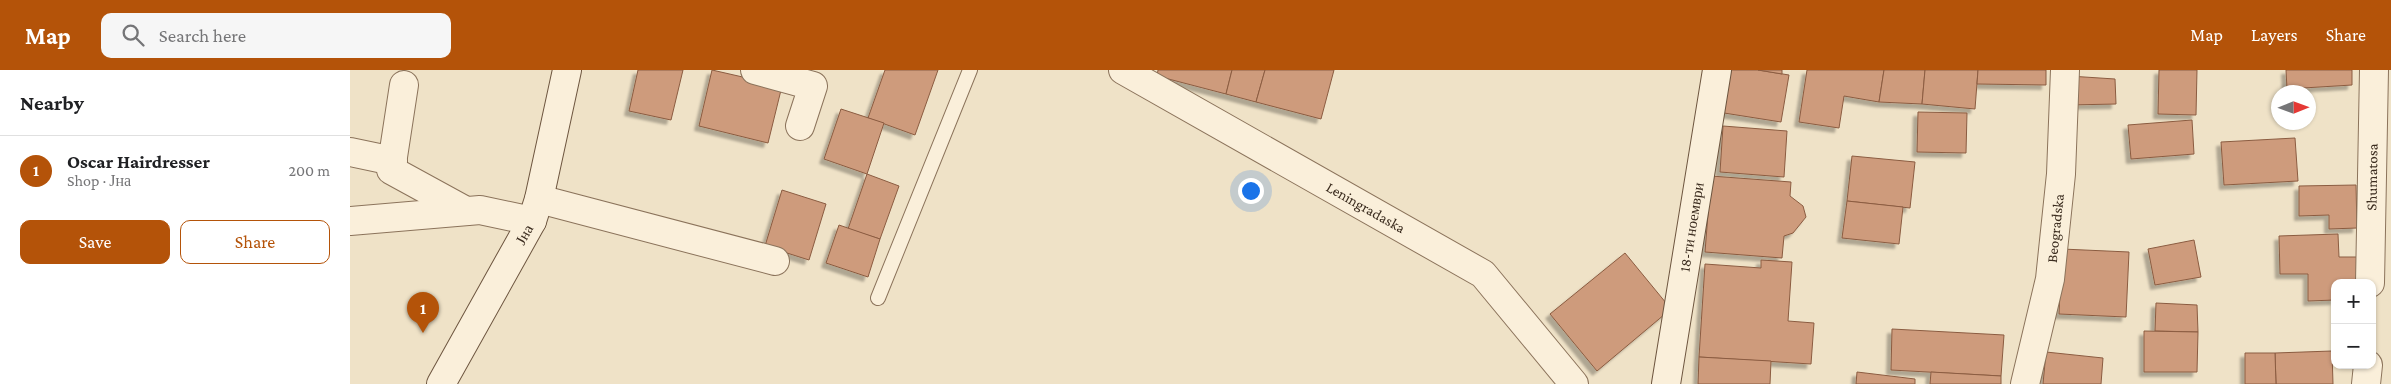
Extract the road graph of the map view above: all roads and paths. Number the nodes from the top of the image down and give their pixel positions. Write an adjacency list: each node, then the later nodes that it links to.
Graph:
1 (567, 70): 12 (street, Јна)
2 (755, 70): 9 (street)
3 (970, 70): 17 (lane)
4 (1123, 70): 20 (street, Leningradaska)
5 (1717, 70): 21 (street, 18-ти ноември)
6 (2065, 70): 22 (street, Beogradska)
7 (2374, 70): 16 (street, Shumatosa)
8 (404, 85): 11 (street)
9 (800, 126)
10 (350, 152): 11 (street)
11 (393, 160): 13 (street)
12 (536, 210): 13 (street); 15 (street); 19 (street, Јна)
13 (466, 211): 14 (street)
14 (350, 222)
15 (775, 261)
16 (2370, 279)
17 (878, 298)
18 (2368, 369): 23 (street)
19 (441, 384)
20 (1574, 384)
21 (1666, 384)
22 (2025, 384)
23 (2366, 384)

